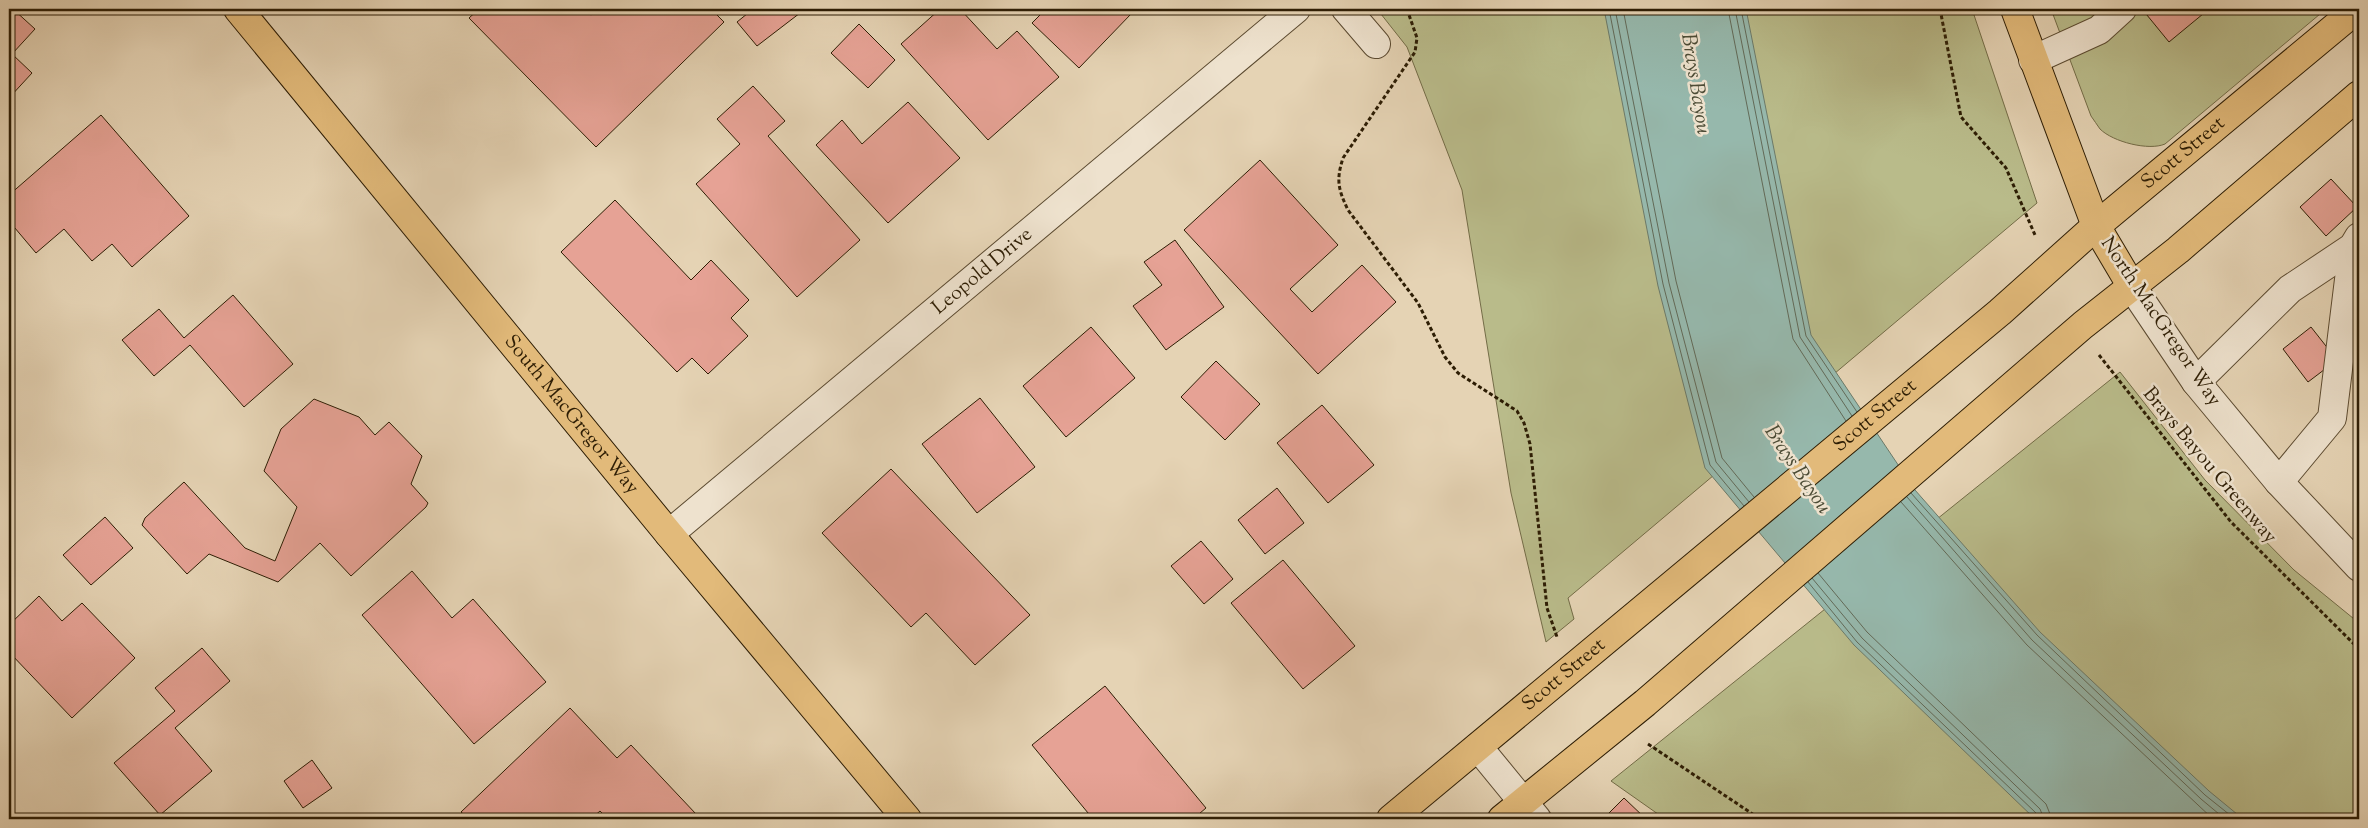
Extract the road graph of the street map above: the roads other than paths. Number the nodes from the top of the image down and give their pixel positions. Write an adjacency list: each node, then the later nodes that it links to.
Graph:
1 (238, 9): 15 (main road, South MacGregor Way)
2 (1296, 9): 15 (street, Leopold Drive)
3 (1346, 9): 7 (street)
4 (2015, 9): 8 (main road, North MacGregor Way)
5 (2122, 9): 8 (street)
6 (2357, 9): 10 (main road, Scott Street)
7 (1376, 44)
8 (2033, 60): 10 (main road, North MacGregor Way)
9 (2359, 95): 12 (main road)
10 (2096, 226): 12 (main road, North MacGregor Way); 17 (main road, Scott Street)
11 (2356, 242): 13 (street); 14 (street)
12 (2132, 288): 13 (street, North MacGregor Way); 18 (main road)
13 (2196, 382): 14 (street, North MacGregor Way)
14 (2279, 482): 16 (street, North MacGregor Way)
15 (669, 534): 19 (main road, South MacGregor Way)
16 (2359, 567)
17 (1478, 747): 18 (street); 20 (main road, Scott Street)
18 (1530, 810): 21 (main road)
19 (907, 819)
20 (1391, 819)
21 (1502, 819)

